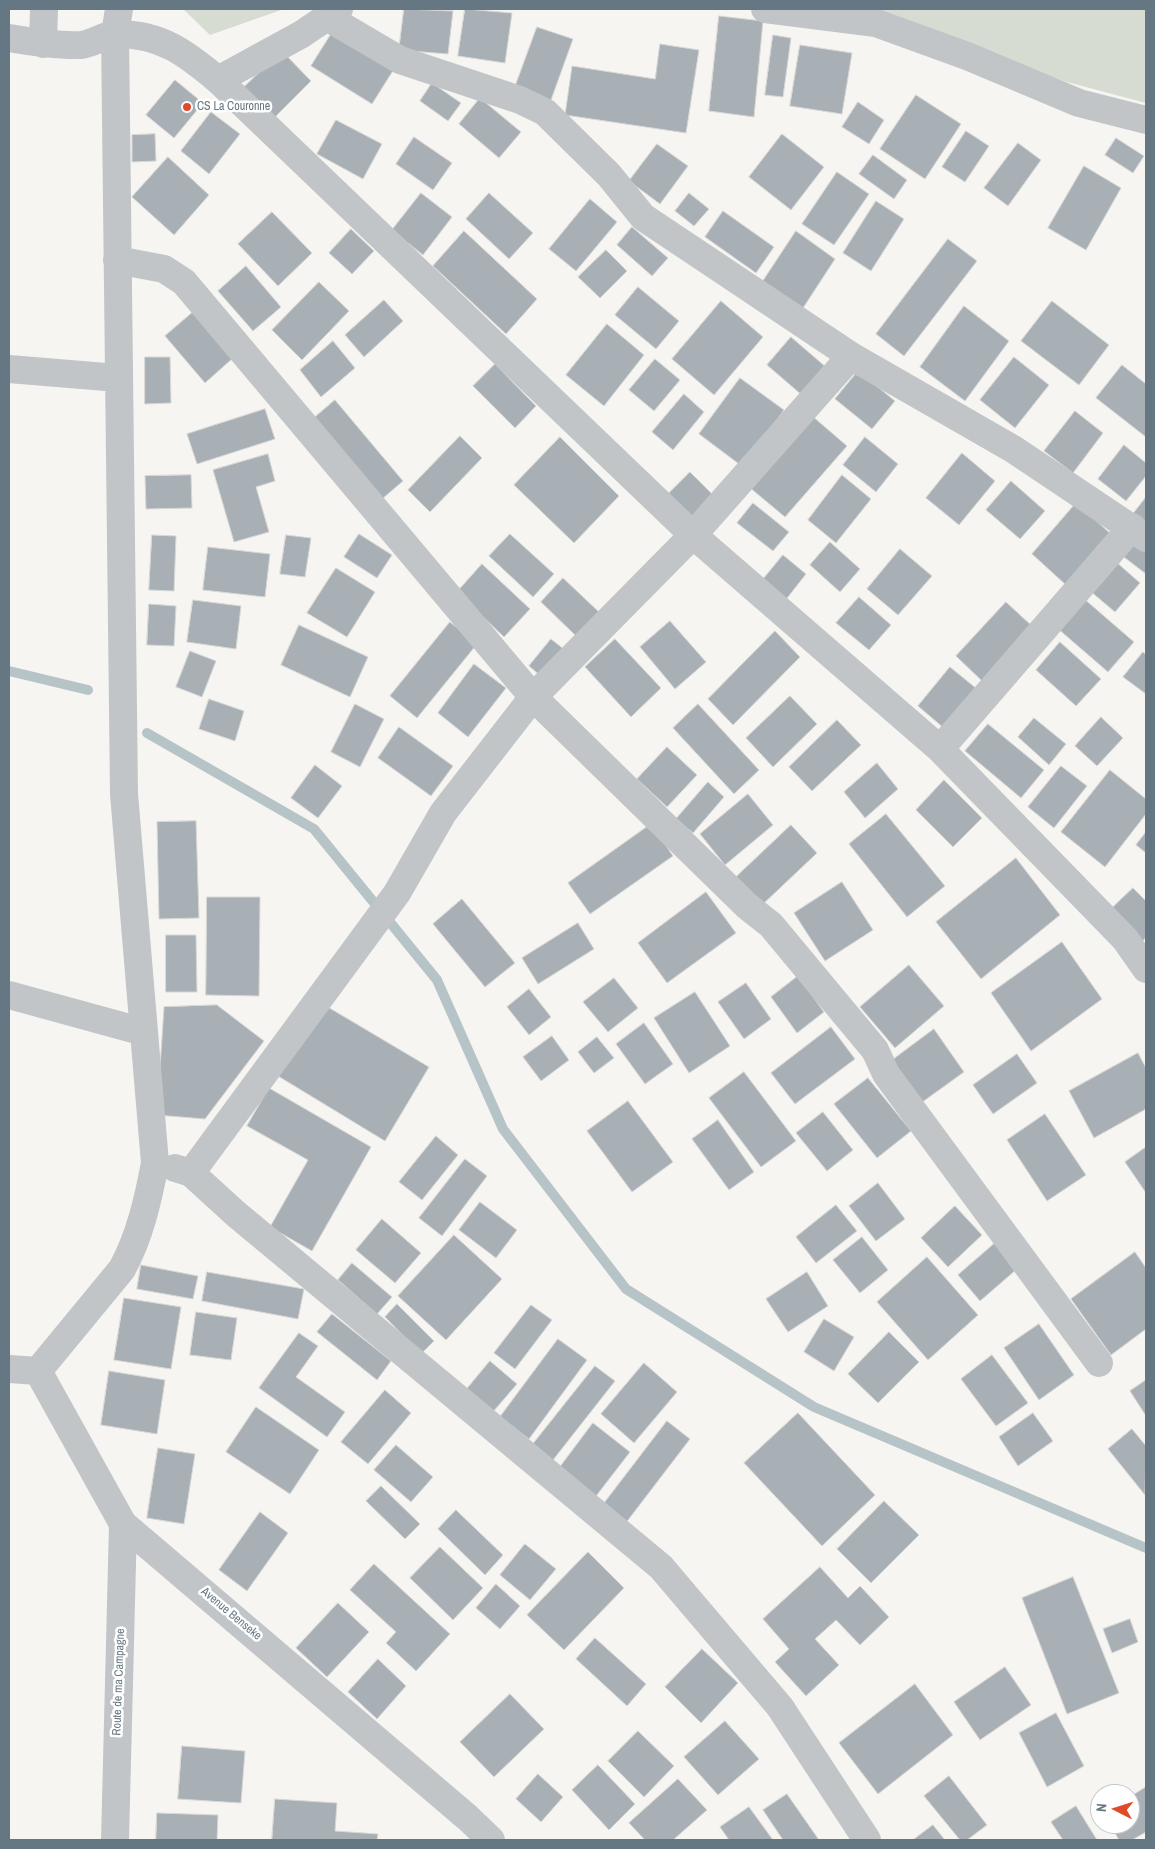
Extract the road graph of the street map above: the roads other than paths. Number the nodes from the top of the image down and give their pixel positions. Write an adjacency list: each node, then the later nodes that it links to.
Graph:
1 (44, 9): 6 (street)
2 (765, 9): 8 (street)
3 (332, 12): 7 (street); 10 (street)
4 (117, 21): 6 (street); 7 (street); 9 (street)
5 (9, 38): 6 (street)
6 (42, 44)
7 (218, 80): 14 (street)
8 (1146, 120)
9 (117, 260): 12 (street); 15 (street)
10 (851, 356): 13 (street); 14 (street)
11 (9, 369): 12 (street)
12 (118, 378): 19 (street)
13 (1139, 532): 16 (street)
14 (693, 535): 15 (street); 16 (street)
15 (533, 697): 21 (street); 22 (street)
16 (940, 748): 17 (street)
17 (1146, 969)
18 (9, 995): 19 (street)
19 (144, 1032): 20 (street)
20 (156, 1163): 21 (street); 24 (street)
21 (191, 1173): 28 (street)
22 (1099, 1363)
23 (9, 1369): 24 (street)
24 (38, 1371): 25 (street, Avenue Benseke)
25 (123, 1524): 26 (street, Route de ma Campagne); 27 (street, Avenue Benseke)
26 (115, 1840)
27 (491, 1840)
28 (867, 1840)

